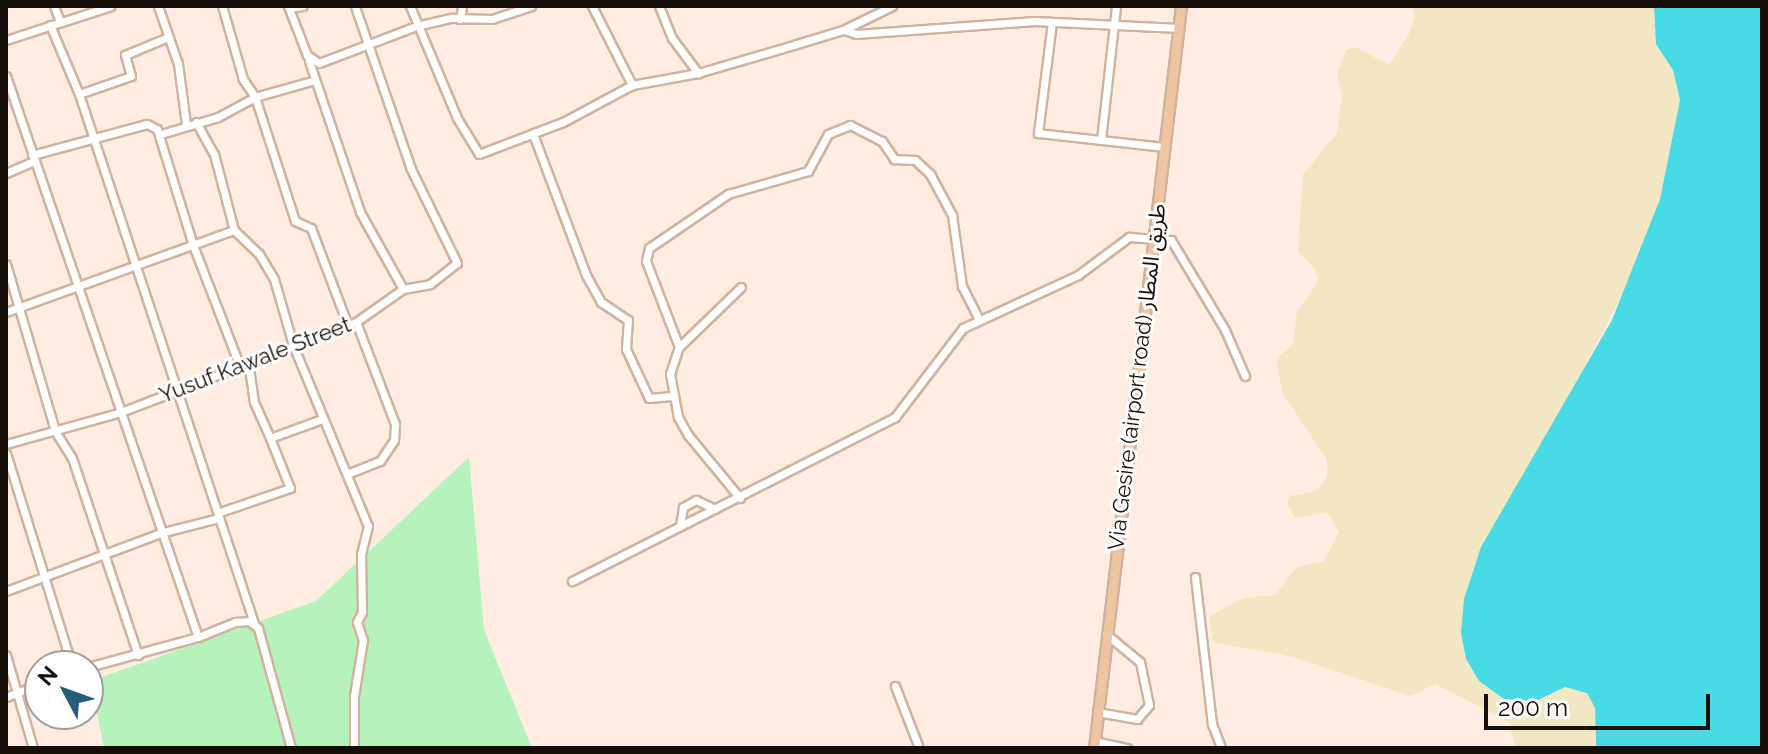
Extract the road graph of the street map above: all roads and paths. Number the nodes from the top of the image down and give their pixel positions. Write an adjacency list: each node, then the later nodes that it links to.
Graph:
1 (54, 6): 17 (street)
2 (108, 6): 17 (street)
3 (158, 6): 24 (street)
4 (222, 6): 33 (street)
5 (303, 6): 15 (street)
6 (355, 6): 26 (street, Yusuf Kawale Street)
7 (410, 6): 21 (street)
8 (462, 6): 16 (street)
9 (531, 6): 16 (street)
10 (592, 6): 31 (street)
11 (659, 6): 28 (street)
12 (892, 6): 23 (street)
13 (1116, 6): 20 (street)
14 (1181, 6): 22 (main road, Via Gesire (airport road) طريق المطار)
15 (289, 7): 27 (street)
16 (460, 19): 21 (street)
17 (60, 22): 19 (street)
18 (1052, 22): 20 (street); 23 (street); 39 (street)
19 (50, 25): 25 (street); 32 (street)
20 (1113, 25): 22 (street); 39 (street)
21 (416, 26): 26 (street); 37 (street)
22 (1179, 28): 40 (main road, Via Gesire (airport road) طريق المطار)
23 (843, 30): 28 (street)
24 (168, 37): 32 (street); 35 (street)
25 (6, 40)
26 (367, 47): 27 (street); 49 (street, Yusuf Kawale Street)
27 (307, 55): 30 (street)
28 (698, 73): 31 (street)
29 (6, 76): 41 (street)
30 (315, 80): 33 (street); 49 (street)
31 (632, 85): 37 (street)
32 (79, 94): 38 (street)
33 (255, 97): 34 (street); 54 (street)
34 (196, 122): 35 (street); 43 (street)
35 (186, 124): 36 (street)
36 (161, 134): 38 (street); 45 (street)
37 (533, 134): 61 (street)
38 (93, 137): 41 (street); 47 (street)
39 (1101, 140): 40 (street)
40 (1165, 147): 44 (main road, Via Gesire (airport road) طريق المطار)
41 (33, 158): 42 (street); 50 (street)
42 (6, 173)
43 (234, 230): 45 (street); 55 (street)
44 (1153, 236): 53 (street); 59 (street); 80 (main road, Via Gesire (airport road) طريق المطار)
45 (193, 245): 47 (street); 58 (street)
46 (6, 264): 51 (street)
47 (133, 265): 50 (street); 60 (street)
48 (741, 287): 56 (street)
49 (403, 289): 54 (street, Yusuf Kawale Street)
50 (76, 291): 51 (street); 62 (street)
51 (19, 307): 52 (street); 64 (street)
52 (6, 312)
53 (979, 319): 56 (street); 69 (street)
54 (352, 324): 55 (street, Yusuf Kawale Street); 68 (street)
55 (293, 345): 57 (street, Yusuf Kawale Street); 63 (street)
56 (679, 347): 61 (street)
57 (248, 361): 58 (street, Yusuf Kawale Street); 65 (street)
58 (239, 364): 60 (street, Yusuf Kawale Street)
59 (1245, 376)
60 (176, 391): 62 (street, Yusuf Kawale Street); 71 (street)
61 (672, 396): 69 (street)
62 (118, 413): 64 (street, Yusuf Kawale Street); 73 (street)
63 (322, 419): 65 (street); 68 (street)
64 (55, 431): 66 (street, Yusuf Kawale Street); 74 (street)
65 (270, 438): 71 (street)
66 (6, 444)
67 (6, 453): 75 (street)
68 (347, 474): 94 (street)
69 (740, 498): 70 (street)
70 (715, 509): 72 (street); 72 (street)
71 (220, 515): 73 (street); 79 (street)
72 (680, 526): 77 (street)
73 (160, 533): 74 (street); 81 (street)
74 (103, 555): 75 (street); 84 (street)
75 (43, 577): 78 (street); 82 (street)
76 (1195, 577): 97 (street)
77 (572, 581)
78 (6, 591)
79 (254, 623): 81 (street); 93 (street)
80 (1106, 634): 90 (main road, Via Gesire (airport road) طريق المطار); 90 (street)
81 (198, 637): 84 (street)
82 (67, 650)
83 (6, 655): 88 (street)
84 (138, 655): 85 (street)
85 (104, 663)
86 (895, 686): 95 (street)
87 (24, 690): 88 (street)
88 (19, 692): 89 (street); 92 (street)
89 (6, 697)
90 (1097, 712): 91 (main road, Via Gesire (airport road) طريق المطار)
91 (1094, 745): 96 (street)
92 (33, 748)
93 (291, 748)
94 (354, 748)
95 (919, 748)
96 (1127, 748)
97 (1221, 748)

